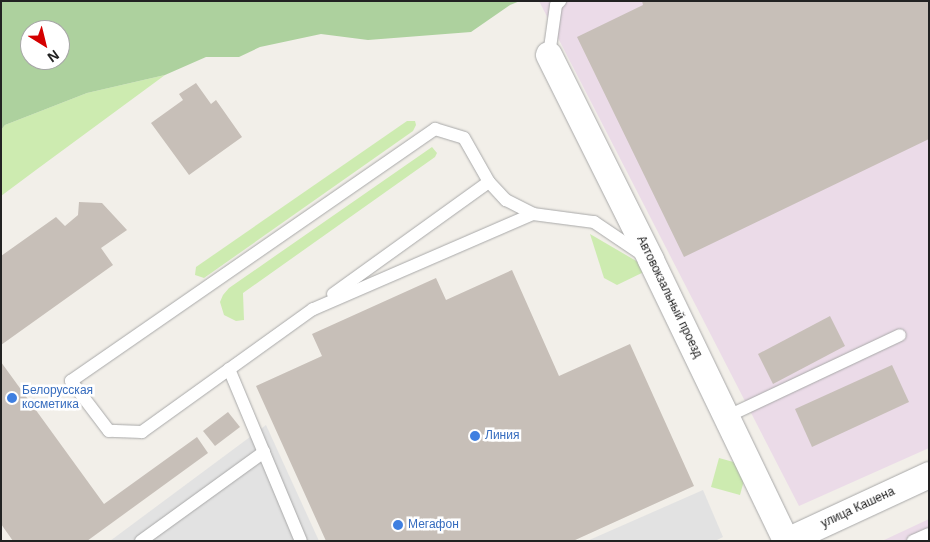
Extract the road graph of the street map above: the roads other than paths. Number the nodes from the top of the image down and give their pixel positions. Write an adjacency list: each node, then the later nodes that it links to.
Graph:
1 (560, 1): 2 (lane)
2 (549, 55): 5 (street, Автовокзальный проезд)
3 (489, 182): 4 (lane); 6 (lane); 8 (lane)
4 (533, 214): 5 (lane); 6 (lane)
5 (651, 260): 9 (street, Автовокзальный проезд)
6 (313, 309): 8 (lane)
7 (900, 335): 9 (lane)
8 (229, 368): 10 (lane)
9 (726, 417): 15 (street, Автовокзальный проезд)
10 (264, 452): 13 (lane); 14 (lane)
11 (929, 475): 15 (street, улица Кашена)
12 (929, 534): 16 (lane)
13 (140, 541)
14 (301, 541)
15 (786, 541)
16 (913, 541)

